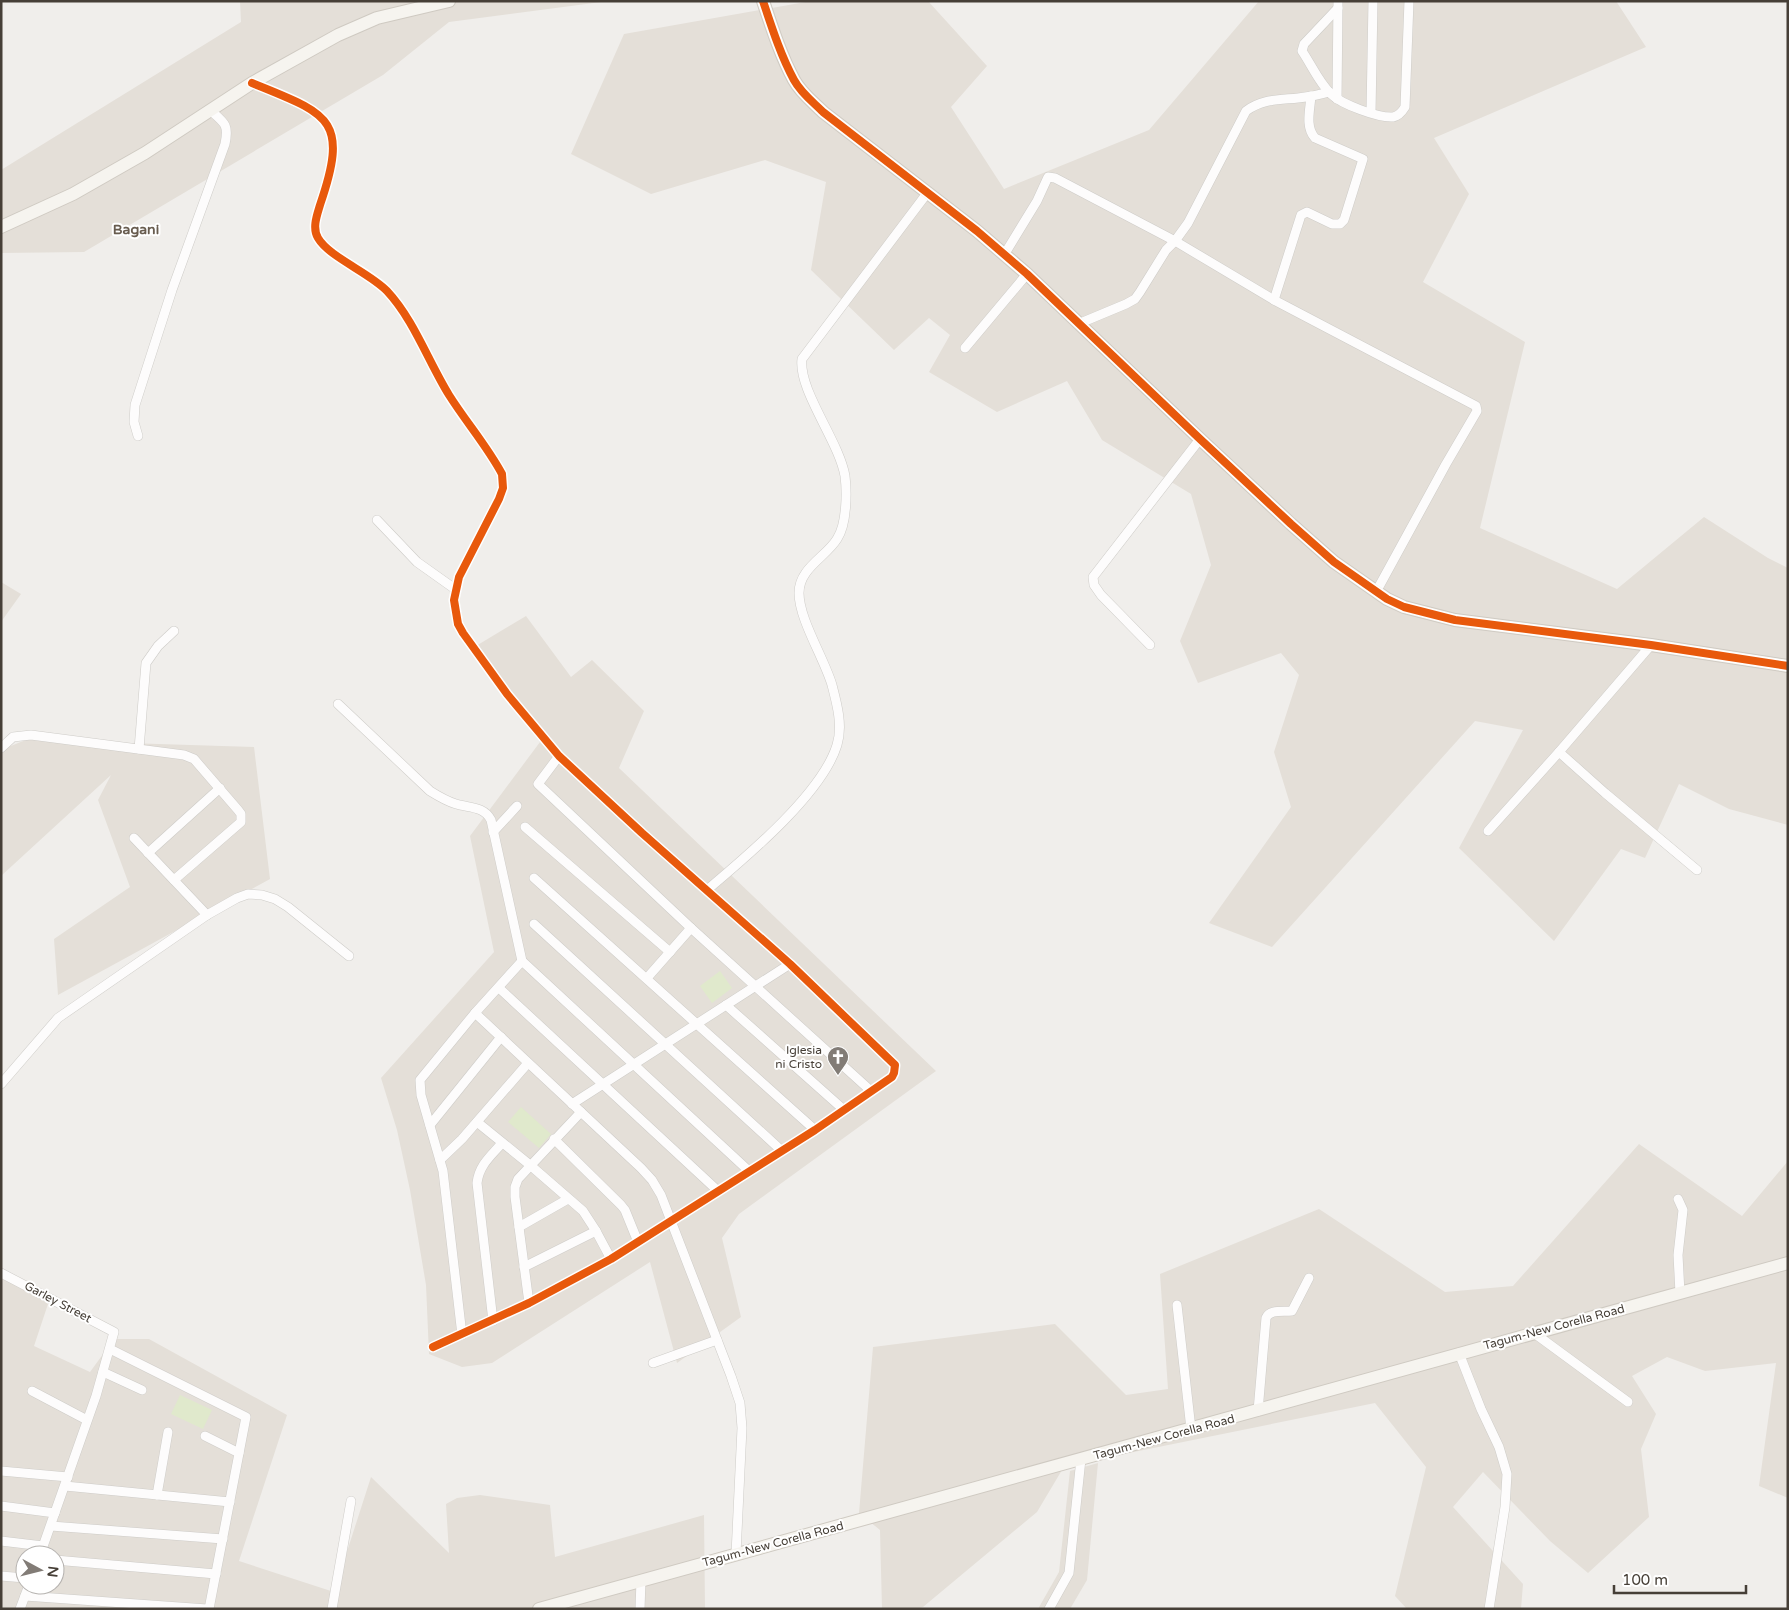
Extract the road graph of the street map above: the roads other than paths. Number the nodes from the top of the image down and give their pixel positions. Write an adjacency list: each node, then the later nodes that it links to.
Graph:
1 (449, 1): 5 (street)
2 (763, 1): 13 (street)
3 (1373, 1): 12 (street)
4 (1409, 1): 12 (street)
5 (425, 4): 7 (street)
6 (1338, 4): 8 (street); 10 (street)
7 (252, 83): 11 (street); 24 (street)
8 (1329, 92): 9 (street); 10 (street)
9 (1311, 96): 15 (street); 18 (street)
10 (1337, 99): 12 (street)
11 (211, 111): 14 (street); 21 (street)
12 (1371, 112)
13 (928, 192): 16 (street); 45 (street)
14 (1, 227)
15 (1175, 241): 16 (street); 18 (street); 19 (street)
16 (1004, 255): 17 (street)
17 (1027, 274): 19 (street); 20 (street)
18 (1274, 300): 25 (street)
19 (1078, 324): 22 (street)
20 (965, 348)
21 (138, 436)
22 (1200, 439): 25 (street); 27 (street)
23 (377, 520): 24 (street)
24 (456, 589): 34 (street)
25 (1376, 592): 28 (street)
26 (174, 631): 32 (street)
27 (1150, 645)
28 (1651, 645): 29 (street); 33 (street)
29 (1788, 666)
30 (338, 704): 39 (street)
31 (1, 748): 32 (street)
32 (139, 749): 35 (street)
33 (1559, 752): 38 (street); 42 (street)
34 (559, 756): 45 (street); 48 (street)
35 (220, 788): 41 (street); 44 (street)
36 (517, 806): 39 (street)
37 (525, 827): 49 (street)
38 (1488, 831)
39 (493, 832): 51 (street)
40 (134, 838): 41 (street)
41 (148, 853): 44 (street)
42 (1697, 870)
43 (534, 878): 53 (street)
44 (174, 880): 46 (street)
45 (707, 890): 52 (street)
46 (207, 915): 50 (street); 63 (street)
47 (534, 924): 60 (street)
48 (691, 928): 49 (street); 54 (street)
49 (670, 952): 53 (street)
50 (349, 956)
51 (522, 961): 55 (street); 62 (street)
52 (790, 964): 54 (street); 65 (street)
53 (647, 978): 58 (street)
54 (756, 986): 56 (street); 65 (street)
55 (499, 988): 57 (street); 64 (street)
56 (726, 1005): 58 (street); 67 (street)
57 (475, 1013): 59 (street); 70 (street)
58 (697, 1024): 60 (street); 71 (street)
59 (501, 1037): 61 (street); 70 (street)
60 (665, 1044): 62 (street); 74 (street)
61 (528, 1063): 66 (street); 69 (street)
62 (634, 1064): 64 (street); 77 (street)
63 (1, 1084)
64 (603, 1084): 66 (street); 78 (street)
65 (871, 1091): 67 (street)
66 (572, 1104): 68 (street)
67 (844, 1110): 71 (street)
68 (581, 1112): 72 (street); 81 (street)
69 (477, 1122): 73 (street); 75 (street)
70 (430, 1124): 75 (street)
71 (815, 1130): 74 (street)
72 (554, 1139): 76 (street); 84 (street)
73 (502, 1143): 76 (street); 93 (street)
74 (782, 1151): 77 (street)
75 (440, 1160): 95 (street)
76 (530, 1165): 79 (street); 82 (street)
77 (750, 1172): 78 (street)
78 (718, 1191): 81 (street)
79 (568, 1199): 82 (street); 83 (street)
80 (1678, 1199): 90 (street)
81 (672, 1220): 84 (street); 96 (street)
82 (519, 1227): 87 (street)
83 (596, 1231): 85 (street); 87 (street)
84 (638, 1242): 85 (street)
85 (611, 1259): 91 (street)
86 (1788, 1263): 90 (street, Tagum-New Corella Road)
87 (524, 1266): 91 (street)
88 (1, 1273): 98 (street, Garley Street)
89 (1309, 1278): 105 (street)
90 (1680, 1293): 94 (street, Tagum-New Corella Road)
91 (529, 1304): 93 (street)
92 (1177, 1305): 107 (street)
93 (494, 1321): 95 (street)
94 (1534, 1333): 99 (street, Tagum-New Corella Road); 104 (street)
95 (462, 1335): 97 (street)
96 (717, 1340): 100 (street); 124 (street)
97 (433, 1348)
98 (110, 1349): 101 (street); 110 (street)
99 (1459, 1353): 105 (street, Tagum-New Corella Road); 137 (street)
100 (653, 1363)
101 (103, 1372): 102 (street); 106 (street)
102 (142, 1390)
103 (32, 1391): 106 (street)
104 (1628, 1402)
105 (1258, 1411): 107 (street, Tagum-New Corella Road)
106 (87, 1420): 113 (street)
107 (1191, 1429): 111 (street, Tagum-New Corella Road)
108 (168, 1432): 114 (street)
109 (205, 1436): 110 (street)
110 (239, 1453): 116 (street)
111 (1081, 1460): 124 (street, Tagum-New Corella Road); 136 (street)
112 (1, 1471): 113 (street)
113 (66, 1481): 114 (street); 118 (street)
114 (157, 1495): 116 (street)
115 (351, 1501): 133 (street)
116 (230, 1502): 120 (street)
117 (1, 1506): 118 (street)
118 (55, 1512): 119 (street)
119 (51, 1526): 120 (street); 123 (street)
120 (222, 1539): 126 (street)
121 (1, 1541): 122 (street)
122 (17, 1545)
123 (44, 1545)
124 (736, 1554): 129 (street, Tagum-New Corella Road)
125 (65, 1561): 126 (street)
126 (216, 1574): 132 (street)
127 (1, 1576): 128 (street)
128 (15, 1577)
129 (640, 1580): 134 (street, Tagum-New Corella Road); 135 (street)
130 (25, 1596): 131 (street); 132 (street)
131 (20, 1609)
132 (208, 1609)
133 (332, 1609)
134 (539, 1609)
135 (640, 1609)
136 (1049, 1609)
137 (1489, 1609)

